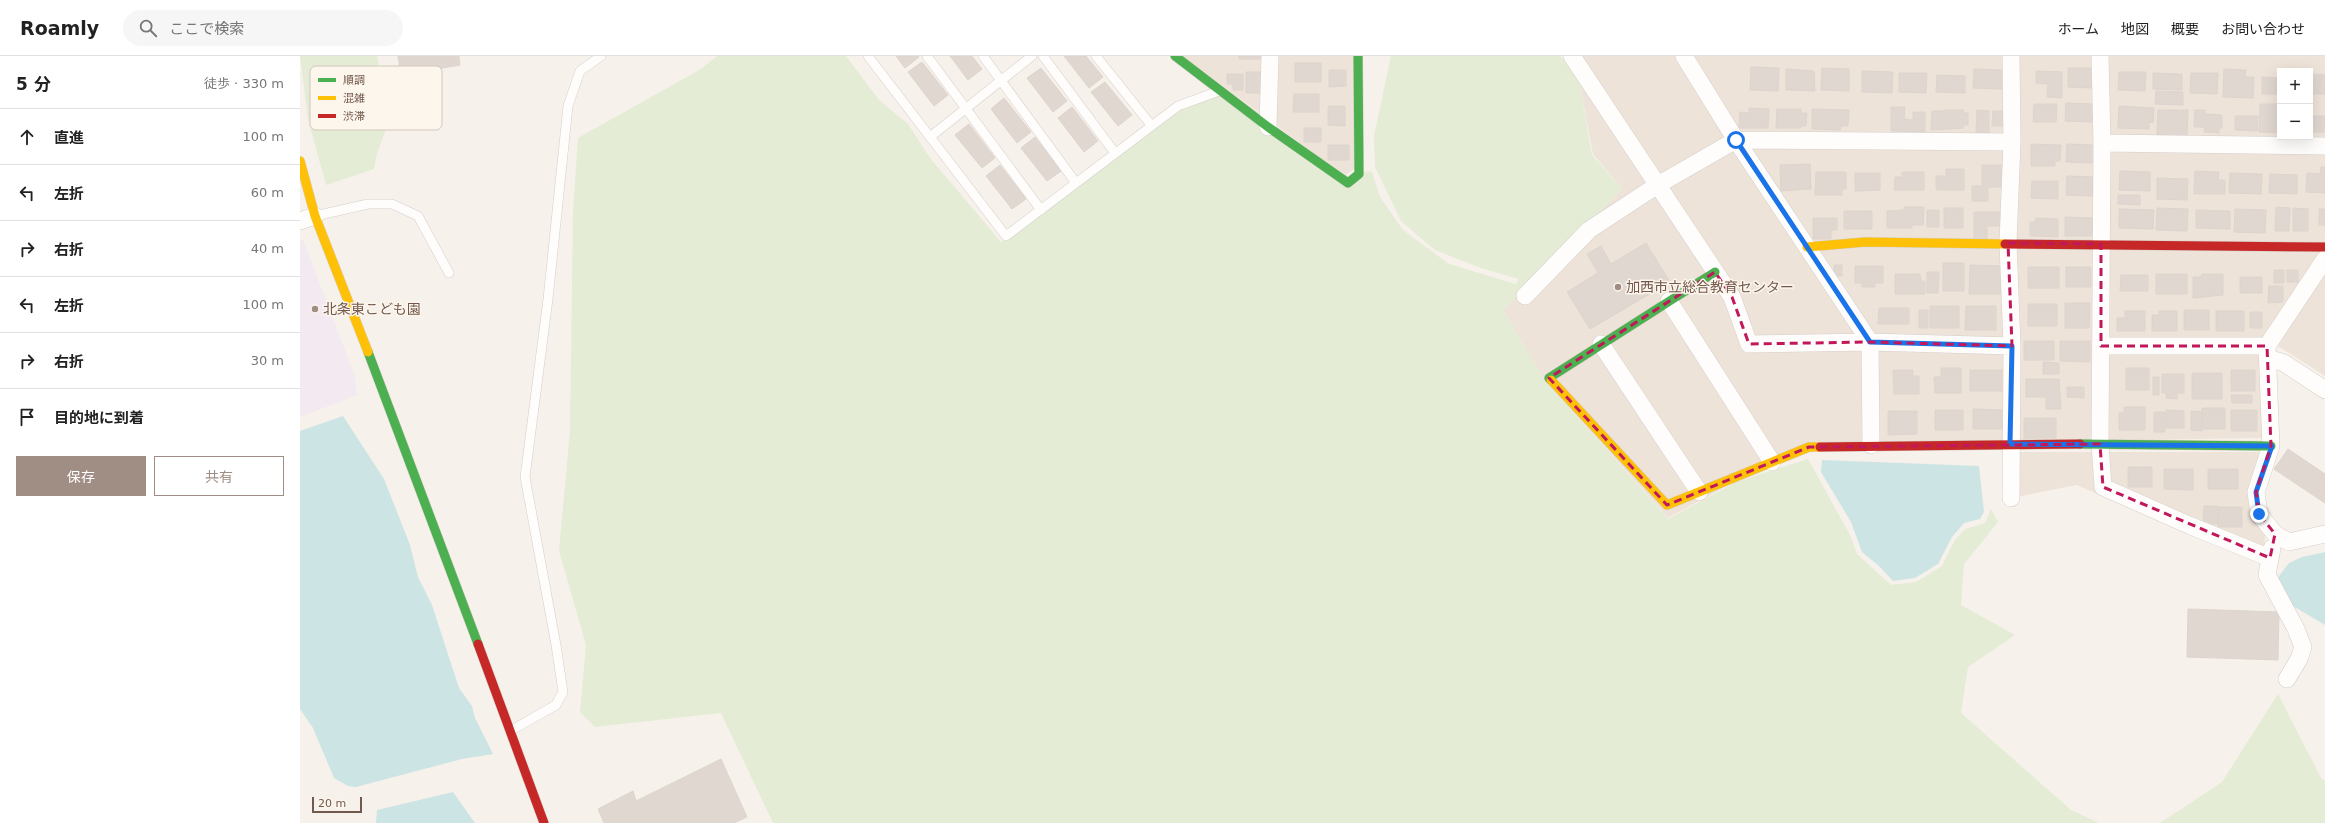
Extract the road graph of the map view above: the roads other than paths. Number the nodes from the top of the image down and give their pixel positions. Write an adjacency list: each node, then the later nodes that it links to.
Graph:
1 (601, 56): 57 (lane)
2 (868, 56): 20 (lane)
3 (927, 56): 17 (lane)
4 (983, 56): 15 (lane)
5 (1032, 56): 15 (lane)
6 (1043, 56): 25 (lane)
7 (1096, 56): 18 (lane)
8 (1175, 56): 16 (street)
9 (1270, 56): 19 (street)
10 (1358, 56): 19 (street)
11 (1572, 56): 28 (street)
12 (1684, 56): 21 (street)
13 (2011, 56): 22 (street)
14 (2100, 56): 23 (street)
15 (1001, 79): 17 (lane); 27 (lane)
16 (1220, 90): 18 (lane); 19 (street)
17 (966, 107): 20 (lane); 29 (lane)
18 (1151, 125): 25 (lane)
19 (1268, 127)
20 (930, 137): 29 (lane)
21 (1736, 140): 22 (street); 28 (street); 34 (street)
22 (2012, 142): 31 (street)
23 (2102, 144): 24 (street); 32 (street)
24 (2325, 146)
25 (1115, 153): 27 (lane)
26 (300, 161): 30 (street)
27 (1076, 183): 29 (lane)
28 (1656, 186): 36 (street); 38 (street)
29 (1041, 210)
30 (308, 219): 37 (lane); 57 (street)
31 (2008, 243): 32 (street); 34 (street); 42 (street)
32 (2101, 244): 33 (street); 43 (street)
33 (2325, 246)
34 (1807, 247): 40 (street)
35 (2323, 265): 44 (street)
36 (1715, 272): 39 (street); 40 (street)
37 (449, 273)
38 (1525, 296)
39 (1669, 301): 41 (street); 50 (street)
40 (1870, 342): 42 (street); 48 (street)
41 (1601, 344): 51 (street); 51 (street)
42 (2012, 346): 46 (street)
43 (2102, 346): 44 (street); 47 (street)
44 (2268, 352): 45 (street); 49 (street)
45 (2325, 390)
46 (2010, 444): 47 (street); 48 (street); 52 (street)
47 (2100, 444): 49 (street); 55 (street)
48 (1871, 445): 50 (street)
49 (2272, 446): 53 (street)
50 (1772, 462): 51 (street)
51 (1699, 492)
52 (2011, 498)
53 (2275, 534): 54 (street); 55 (street)
54 (2325, 534)
55 (2270, 558): 56 (street)
56 (2287, 679)
57 (509, 732): 58 (street)
58 (544, 823)

